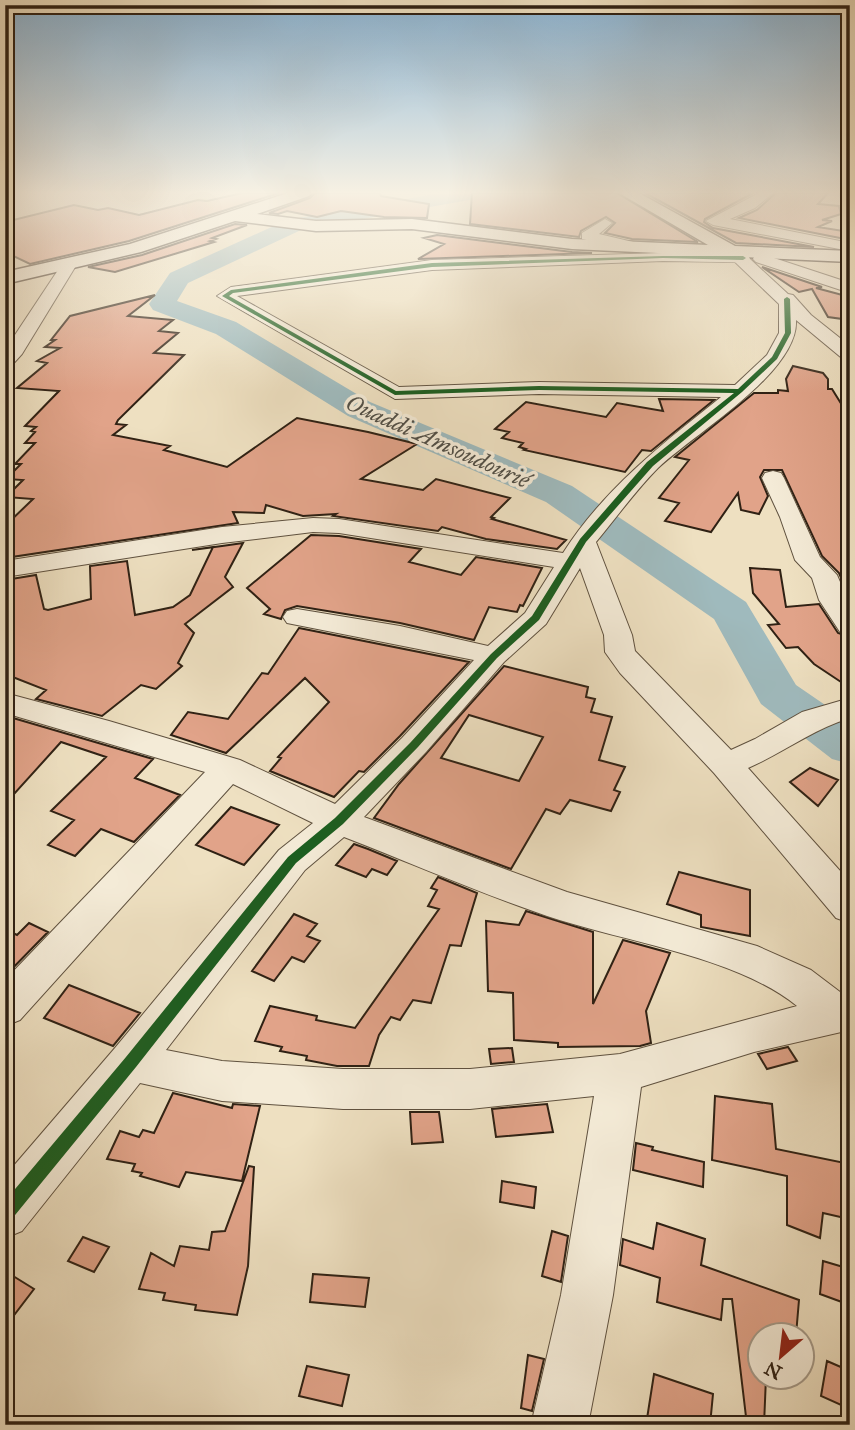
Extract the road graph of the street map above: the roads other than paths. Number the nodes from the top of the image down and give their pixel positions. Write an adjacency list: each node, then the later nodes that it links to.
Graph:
1 (87, 260): 5 (street)
2 (562, 260): 15 (street)
3 (743, 260): 8 (street)
4 (763, 260): 7 (street)
5 (69, 264): 6 (street); 9 (street)
6 (5, 278)
7 (850, 288)
8 (787, 299): 12 (street); 15 (street)
9 (32, 323): 11 (street); 14 (street)
10 (850, 326): 12 (street)
11 (5, 329)
12 (825, 335): 13 (street)
13 (850, 355)
14 (5, 361)
15 (740, 391): 17 (street)
16 (773, 478): 20 (street)
17 (576, 552): 18 (street); 21 (street); 24 (street)
18 (5, 569)
19 (297, 617): 21 (street)
20 (850, 626)
21 (494, 656): 26 (street)
22 (5, 703): 25 (street)
23 (850, 708): 24 (street)
24 (726, 765): 27 (street)
25 (228, 768): 26 (street); 28 (street)
26 (339, 821): 29 (street); 30 (street)
27 (850, 908)
28 (5, 1008)
29 (843, 1012): 31 (street)
30 (131, 1062): 31 (street); 32 (street)
31 (620, 1074): 33 (street)
32 (5, 1214)
33 (559, 1425)

